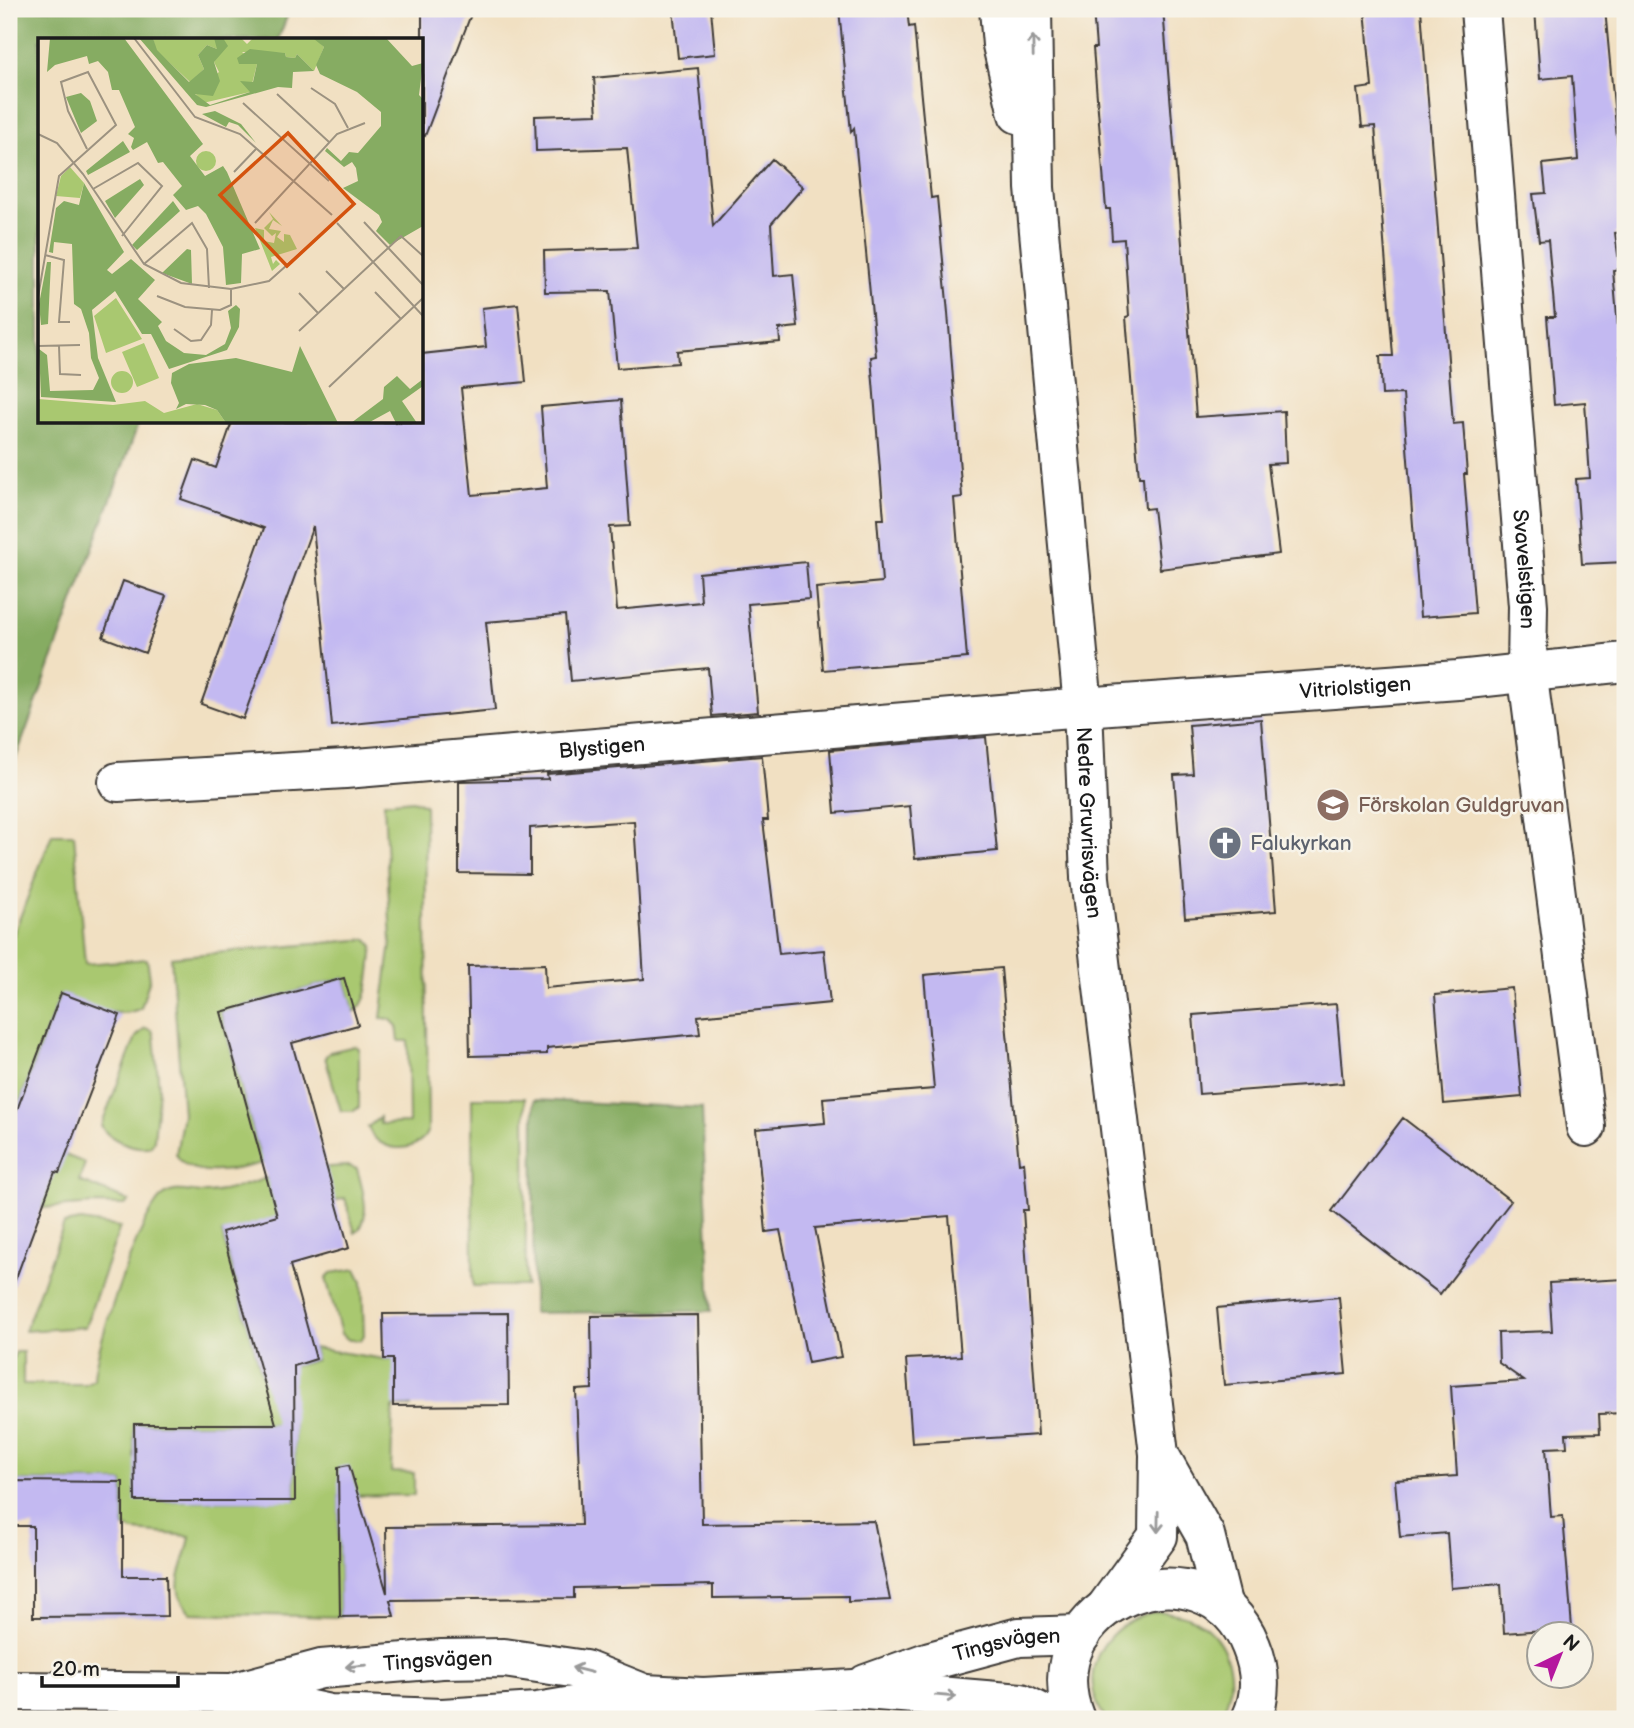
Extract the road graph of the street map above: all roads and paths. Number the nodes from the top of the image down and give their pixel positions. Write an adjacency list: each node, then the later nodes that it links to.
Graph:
1 (999, 9): 4 (street, Nedre Gruvrisvägen)
2 (1032, 9): 4 (street, Nedre Gruvrisvägen, one-way to 2)
3 (1480, 9): 6 (street, Svavelstigen)
4 (1035, 188): 7 (street, Nedre Gruvrisvägen)
5 (1625, 662): 6 (street, Vitriolstigen)
6 (1527, 670): 7 (street, Vitriolstigen); 9 (street, Svavelstigen)
7 (1083, 707): 8 (street, Blystigen); 10 (street, Nedre Gruvrisvägen)
8 (118, 782)
9 (1586, 1127)
10 (1159, 1454): 11 (street, Nedre Gruvrisvägen, one-way to 11); 12 (street, Nedre Gruvrisvägen)
11 (1107, 1606): 12 (street); 13 (street, Nedre Gruvrisvägen)
12 (1223, 1607): 20 (street)
13 (1081, 1635): 14 (street, Tingsvägen); 19 (street)
14 (854, 1689): 17 (street, Tingsvägen); 18 (street, Tingsvägen, one-way to 18)
15 (9, 1691): 16 (street, Tingsvägen)
16 (230, 1693): 17 (street, Tingsvägen); 17 (street, Tingsvägen, one-way to 16)
17 (645, 1694)
18 (1053, 1719)
19 (1075, 1719)
20 (1251, 1719)

